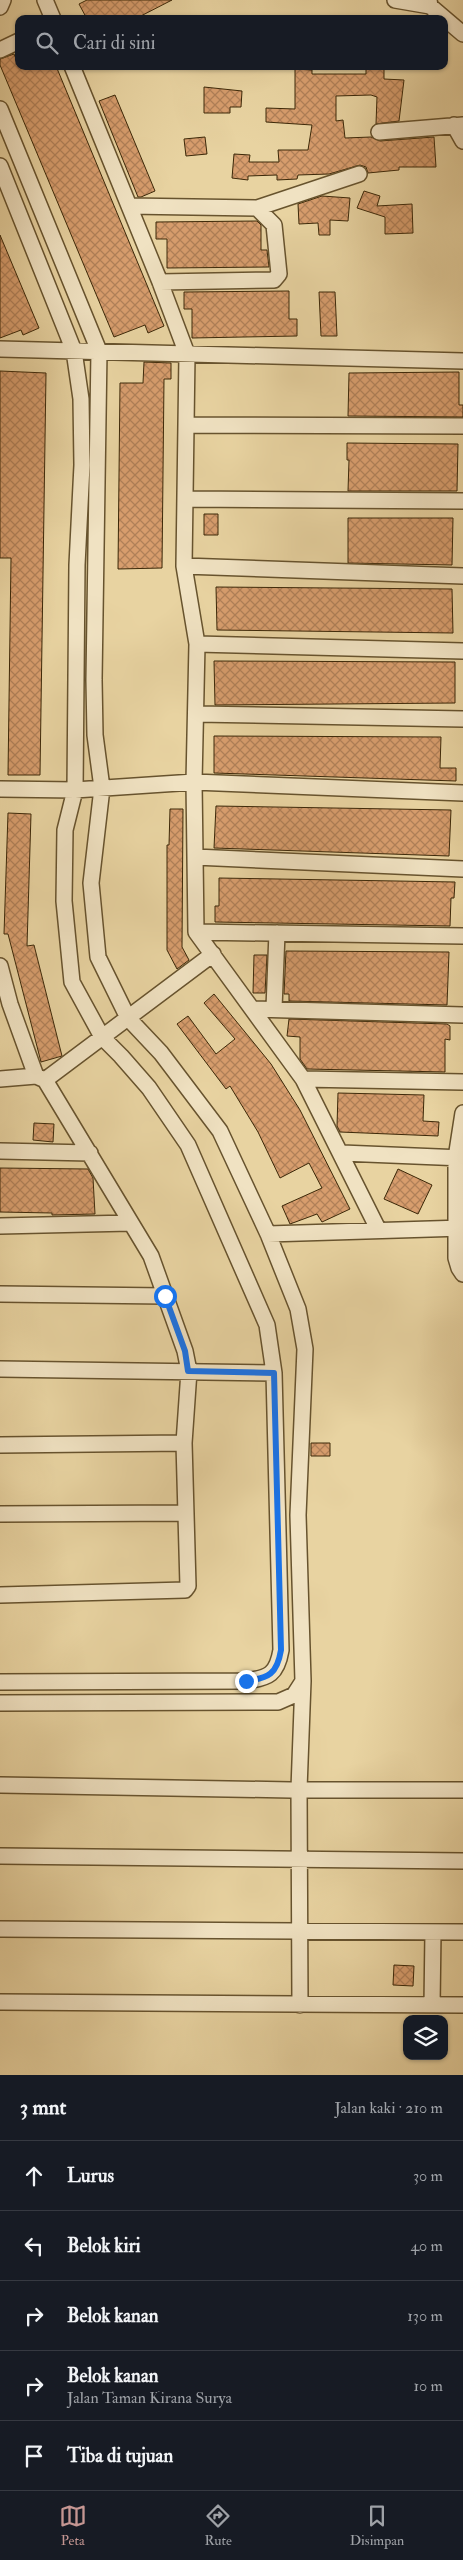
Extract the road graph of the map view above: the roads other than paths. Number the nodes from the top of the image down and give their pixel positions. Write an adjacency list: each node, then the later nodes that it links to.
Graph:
1 (3, 0): 5 (street)
2 (46, 0): 6 (street)
3 (395, 0): 4 (street)
4 (429, 3): 7 (street)
5 (0, 7)
6 (52, 15)
7 (442, 15)
8 (448, 20): 9 (street)
9 (463, 34)
10 (15, 43): 11 (street)
11 (0, 50)
12 (74, 70): 19 (street)
13 (0, 109): 23 (street)
14 (459, 125): 15 (street); 16 (street)
15 (379, 132)
16 (463, 141)
17 (0, 166): 23 (street)
18 (359, 174): 20 (street)
19 (129, 206): 20 (street); 21 (street)
20 (257, 208): 21 (street)
21 (160, 282): 24 (street)
22 (0, 349): 23 (street)
23 (89, 351): 24 (street); 37 (street); 39 (street)
24 (187, 354): 25 (street); 26 (street)
25 (463, 361)
26 (188, 425): 27 (street); 28 (street)
27 (463, 426)
28 (186, 498): 29 (street); 30 (street)
29 (463, 502)
30 (184, 566): 31 (street); 32 (street)
31 (463, 576)
32 (198, 644): 33 (street); 34 (street)
33 (463, 651)
34 (197, 714): 35 (street); 36 (street)
35 (463, 719)
36 (194, 782): 37 (street); 40 (street); 41 (street)
37 (102, 788): 39 (street); 52 (street)
38 (0, 789): 39 (street)
39 (75, 790): 53 (street)
40 (463, 793)
41 (196, 856): 42 (street); 43 (street)
42 (463, 869)
43 (196, 932): 44 (street); 46 (street)
44 (277, 933): 45 (street); 49 (street)
45 (463, 936)
46 (213, 954): 50 (street); 52 (street)
47 (0, 966): 48 (street)
48 (5, 1004): 54 (street)
49 (274, 1008): 50 (street); 51 (street)
50 (253, 1009): 56 (street)
51 (463, 1015)
52 (128, 1018): 53 (street); 67 (street)
53 (102, 1038): 54 (street); 73 (street)
54 (40, 1078): 55 (street); 60 (street)
55 (0, 1079)
56 (303, 1079): 57 (street); 61 (street)
57 (463, 1082)
58 (463, 1113): 62 (street)
59 (0, 1151): 60 (street)
60 (90, 1153): 63 (street)
61 (342, 1153): 62 (street); 66 (street)
62 (460, 1158): 65 (street)
63 (130, 1223): 64 (street); 70 (street)
64 (0, 1226)
65 (460, 1228): 66 (street); 68 (street)
66 (378, 1229): 67 (street)
67 (268, 1234): 80 (street)
68 (463, 1274)
69 (0, 1294): 70 (street)
70 (165, 1296): 72 (street)
71 (0, 1369): 72 (street)
72 (188, 1371): 73 (street); 74 (street)
73 (274, 1373): 79 (street)
74 (184, 1443): 75 (street); 76 (street)
75 (0, 1445)
76 (186, 1513): 77 (street); 78 (street)
77 (0, 1514)
78 (0, 1595)
79 (0, 1682)
80 (303, 1682): 81 (street); 83 (street)
81 (0, 1703)
82 (0, 1785): 83 (street)
83 (299, 1789): 84 (street); 86 (street)
84 (463, 1790)
85 (0, 1856): 86 (street)
86 (300, 1859): 87 (street); 89 (street)
87 (463, 1861)
88 (0, 1929): 89 (street)
89 (300, 1931): 90 (street); 93 (street)
90 (433, 1932): 91 (street); 94 (street)
91 (463, 1932)
92 (0, 2002): 93 (street)
93 (300, 2005): 94 (street)
94 (432, 2005): 95 (street)
95 (463, 2005)

